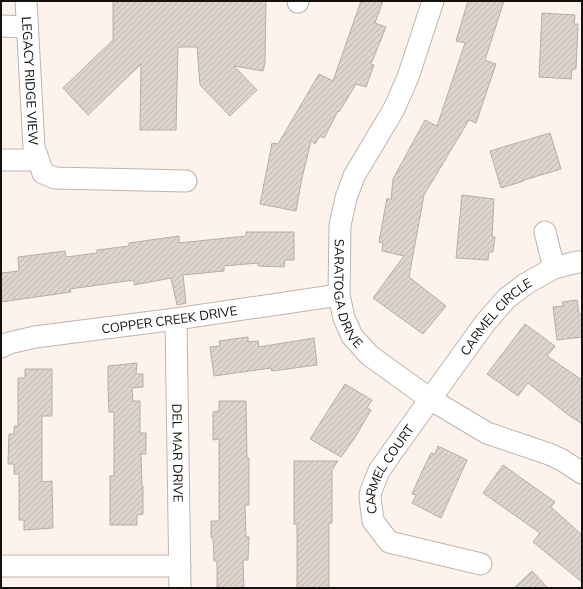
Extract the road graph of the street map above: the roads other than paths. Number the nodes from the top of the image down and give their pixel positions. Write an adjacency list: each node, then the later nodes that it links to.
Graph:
1 (26, 1): 4 (street, LEGACY RIDGE VIEW)
2 (433, 1): 11 (street, SARATOGA DRIVE)
3 (1, 26): 4 (street)
4 (27, 26): 6 (street, LEGACY RIDGE VIEW)
5 (1, 160): 6 (street, LEGACY RIDGE VIEW)
6 (38, 160): 7 (street, LEGACY RIDGE VIEW)
7 (186, 180)
8 (545, 232): 10 (street)
9 (582, 262): 10 (street, CARMEL CIRCLE)
10 (554, 268): 14 (street, CARMEL CIRCLE)
11 (339, 295): 12 (street, COPPER CREEK DRIVE); 14 (street, SARATOGA DRIVE)
12 (176, 318): 13 (street, COPPER CREEK DRIVE); 18 (street, DEL MAR DRIVE)
13 (1, 347)
14 (430, 399): 15 (street, SARATOGA DRIVE); 16 (street, CARMEL COURT)
15 (582, 472)
16 (481, 564)
17 (1, 566): 18 (street)
18 (180, 566): 19 (street, DEL MAR DRIVE)
19 (180, 588)

